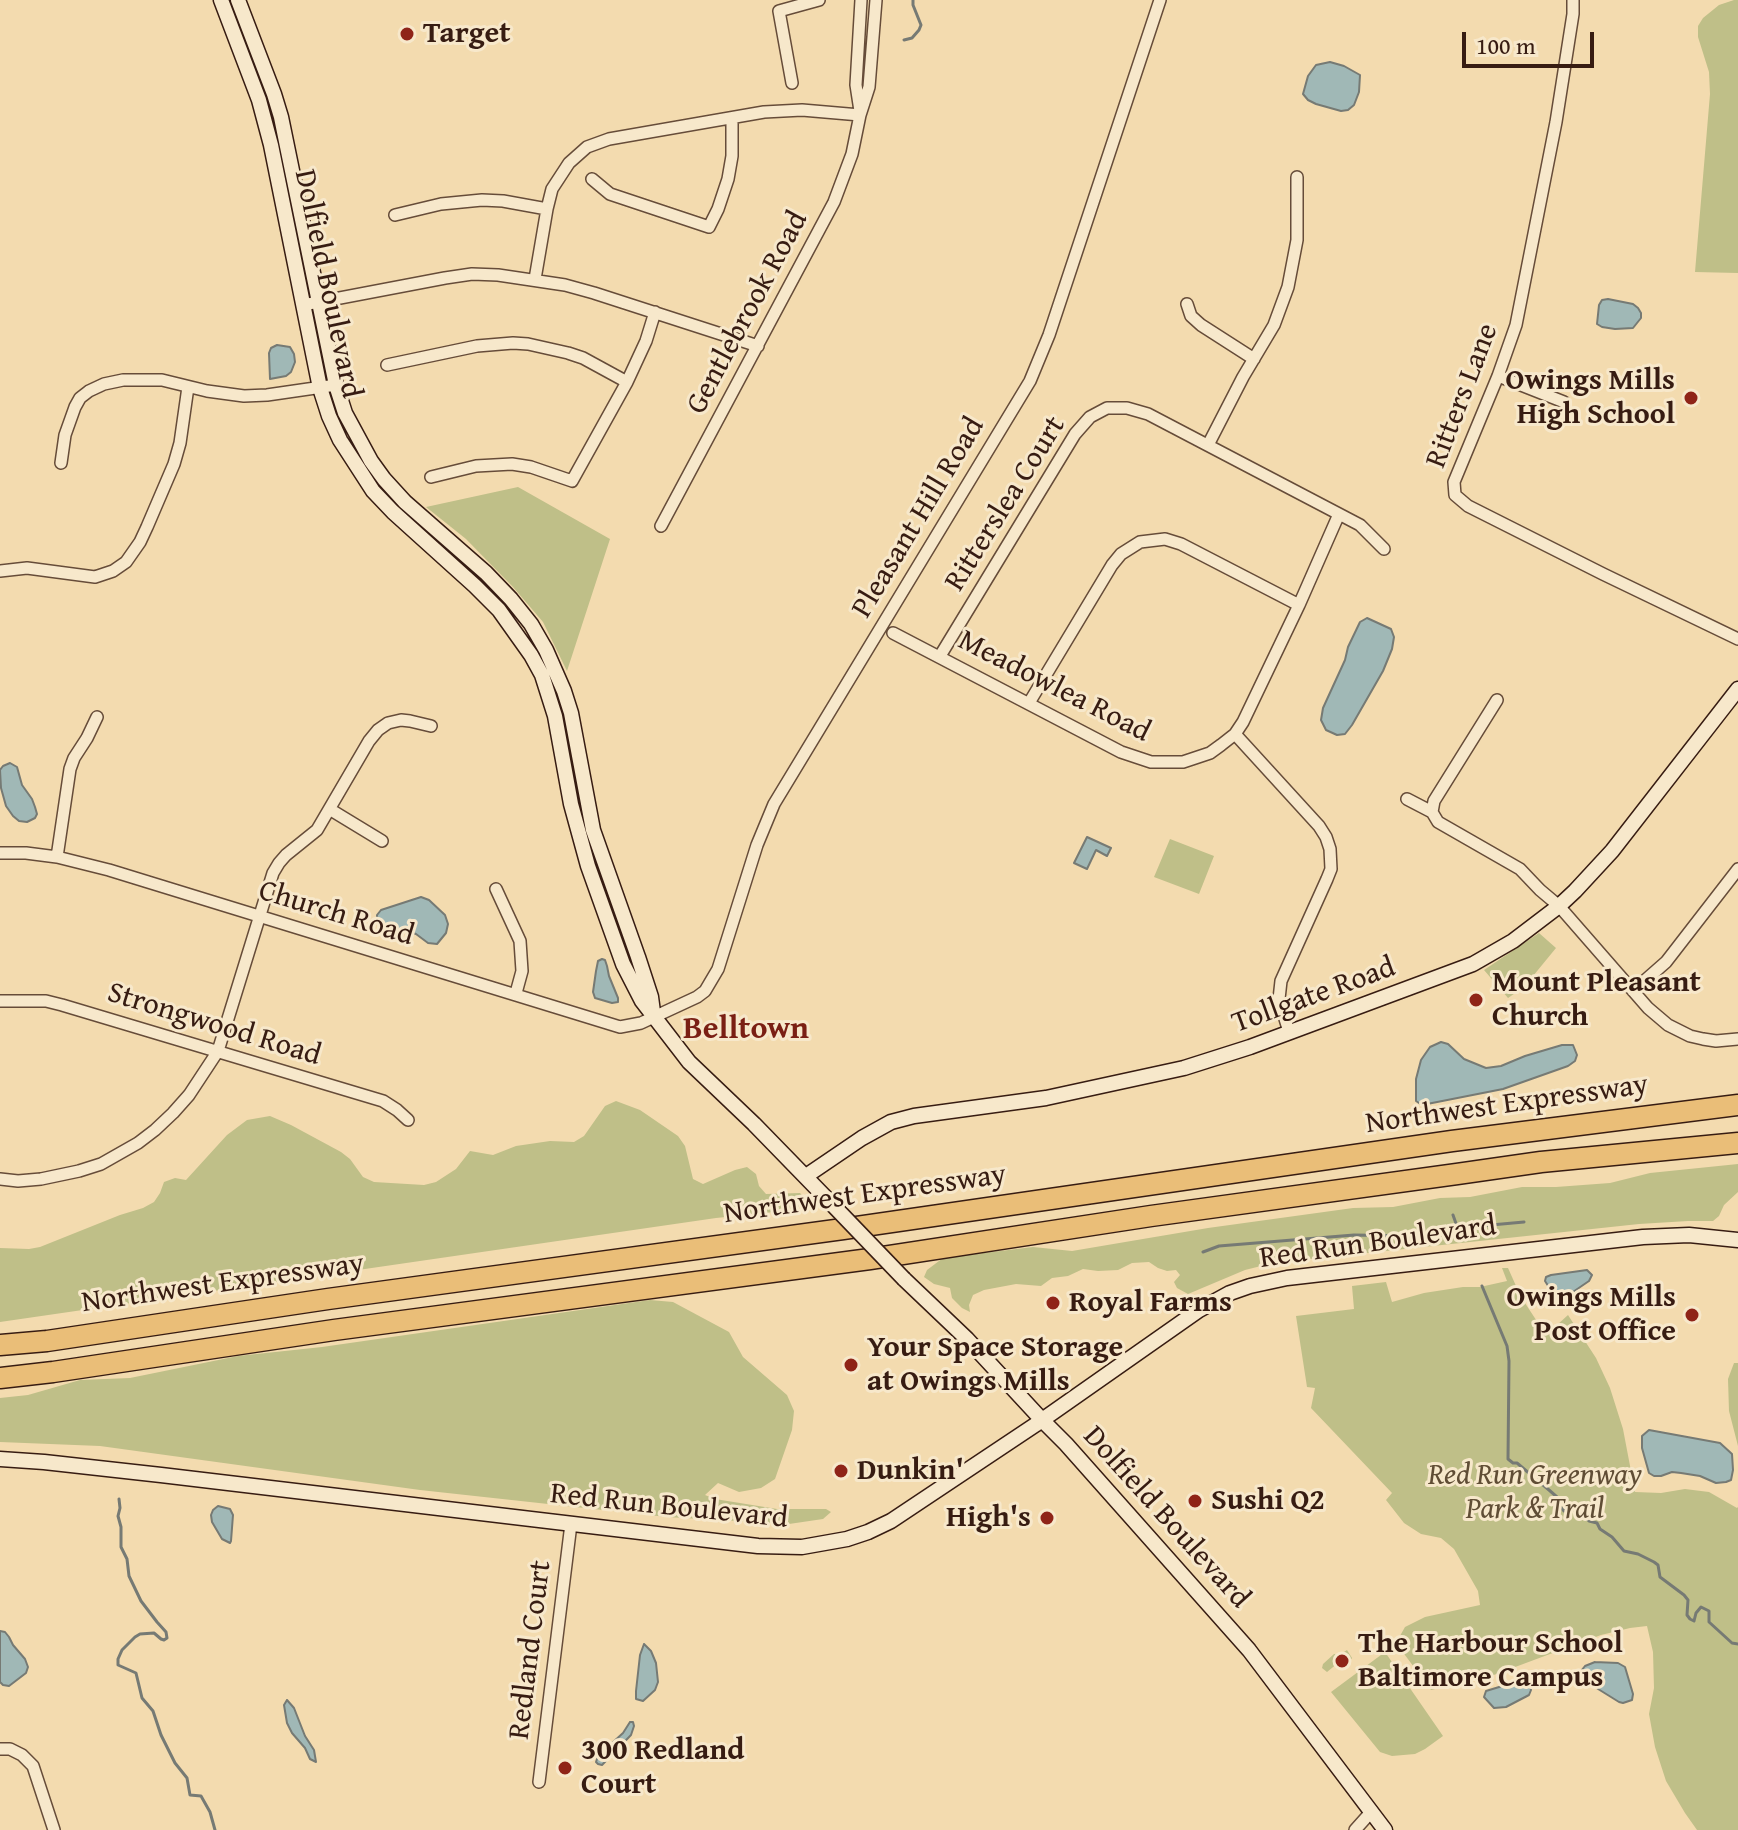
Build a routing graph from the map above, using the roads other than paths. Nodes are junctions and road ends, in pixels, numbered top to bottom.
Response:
1 (221, 0) edge
2 (238, 0) edge
3 (819, 0) edge
4 (861, 0) edge
5 (876, 0) edge
6 (1160, 0) edge
7 (1573, 0) edge
8 (792, 83) dead end
9 (860, 115) junction
10 (732, 118) junction
11 (1297, 177) dead end
12 (592, 179) dead end
13 (547, 209) junction
14 (395, 215) dead end
15 (535, 279) junction
16 (318, 302) junction
17 (1187, 304) dead end
18 (303, 305) junction
19 (655, 312) junction
20 (758, 346) junction
21 (1254, 359) junction
22 (387, 365) dead end
23 (1498, 376) junction
24 (627, 382) junction
25 (336, 385) junction
26 (188, 387) junction
27 (320, 388) junction
28 (1564, 402) dead end
29 (1208, 445) junction
30 (61, 463) dead end
31 (431, 477) dead end
32 (1339, 514) junction
33 (661, 526) dead end
34 (1384, 549) dead end
35 (0, 571) edge
36 (1299, 605) junction
37 (893, 633) dead end
38 (1738, 639) edge
39 (940, 656) junction
40 (1738, 689) edge
41 (1497, 700) dead end
42 (1029, 703) junction
43 (97, 717) dead end
44 (431, 726) dead end
45 (1235, 734) junction
46 (1407, 799) dead end
47 (331, 810) junction
48 (1432, 812) junction
49 (382, 841) dead end
50 (0, 853) edge
51 (57, 857) junction
52 (1738, 869) edge
53 (496, 889) dead end
54 (1559, 906) junction
55 (259, 917) junction
56 (1633, 991) junction
57 (516, 993) junction
58 (0, 1001) edge
59 (654, 1017) junction
60 (1289, 1032) junction
61 (1738, 1039) edge
62 (218, 1051) junction
63 (1738, 1105) edge
64 (408, 1120) dead end
65 (1738, 1143) edge
66 (806, 1176) junction
67 (0, 1179) edge
68 (1738, 1240) edge
69 (0, 1345) edge
70 (0, 1378) edge
71 (1042, 1420) junction
72 (0, 1459) edge
73 (571, 1524) junction
74 (0, 1749) edge
75 (539, 1782) dead end
76 (1372, 1811) junction
77 (54, 1830) edge
78 (1355, 1830) edge
79 (1385, 1830) edge

1 - 18 main road, Dolfield Boulevard
2 - 16 main road, Dolfield Boulevard
3 - 8 street
4 - 9 street, Gentlebrook Road
5 - 9 street, Gentlebrook Road
6 - 59 street, Pleasant Hill Road
7 - 23 street, Ritters Lane
9 - 10 street
9 - 20 street, Gentlebrook Road
10 - 12 street
10 - 13 street
11 - 21 street
13 - 14 street
13 - 15 street
15 - 16 street
15 - 19 street
16 - 18 street
16 - 25 main road, Dolfield Boulevard
17 - 21 street
18 - 27 main road, Dolfield Boulevard
19 - 20 street
19 - 24 street
20 - 33 street, Gentlebrook Road
21 - 29 street
22 - 24 street
23 - 28 street
23 - 38 street, Ritters Lane
24 - 31 street
25 - 27 street
25 - 59 main road, Dolfield Boulevard
26 - 27 street
26 - 30 street
26 - 35 street
27 - 59 main road, Dolfield Boulevard
29 - 32 street, Ritterslea Court
29 - 39 street, Ritterslea Court
32 - 34 street, Ritterslea Court
32 - 36 street, Meadowlea Road
36 - 42 street
36 - 45 street, Meadowlea Road
37 - 39 street, Meadowlea Road
39 - 42 street, Meadowlea Road
40 - 54 main road, Tollgate Road
41 - 48 street
42 - 45 street, Meadowlea Road
43 - 51 street
44 - 47 street
45 - 60 street
46 - 48 street
47 - 49 street
47 - 55 street
48 - 54 street
50 - 51 street, Church Road
51 - 55 street, Church Road
52 - 56 street
53 - 57 street
54 - 56 street
54 - 60 main road, Tollgate Road
55 - 57 street, Church Road
55 - 62 street
56 - 61 street
57 - 59 street, Church Road
58 - 62 street, Strongwood Road
59 - 66 main road, Dolfield Boulevard
60 - 66 main road, Tollgate Road
62 - 64 street, Strongwood Road
62 - 67 street
63 - 69 highway, Northwest Expressway
65 - 70 highway, Northwest Expressway
66 - 71 main road, Dolfield Boulevard, bridge
68 - 71 main road, Red Run Boulevard
71 - 73 main road, Red Run Boulevard
71 - 76 main road, Dolfield Boulevard
72 - 73 main road, Red Run Boulevard
73 - 75 street, Redland Court
74 - 77 street
76 - 78 street
76 - 79 main road, Dolfield Boulevard

